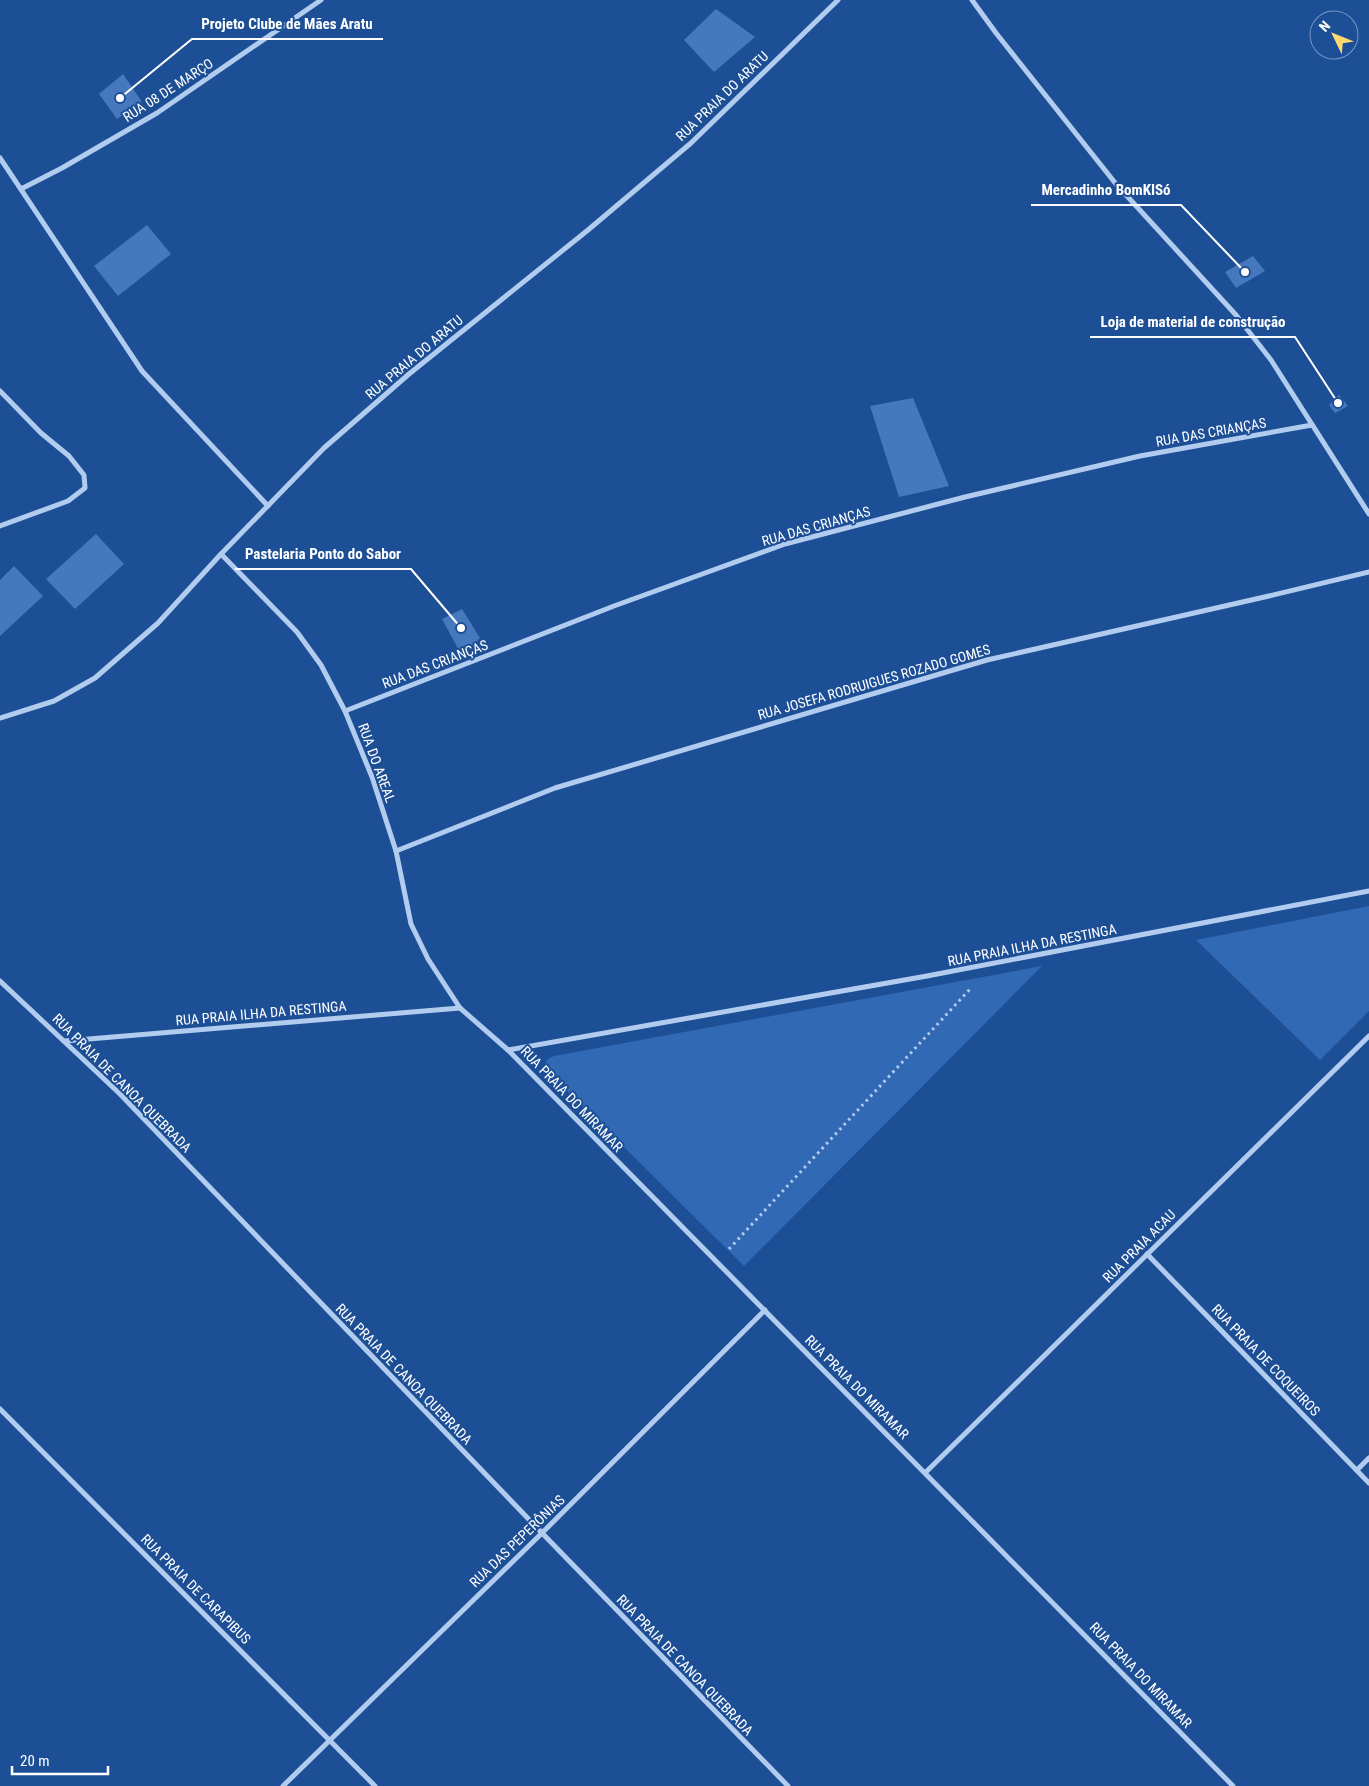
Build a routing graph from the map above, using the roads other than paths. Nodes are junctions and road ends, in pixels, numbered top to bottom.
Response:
1 (321, 0) edge
2 (838, 0) edge
3 (972, 0) edge
4 (0, 158) edge
5 (21, 189) junction
6 (0, 391) edge
7 (1312, 425) junction
8 (268, 506) junction
9 (1369, 514) edge
10 (0, 526) edge
11 (221, 554) junction
12 (1369, 572) edge
13 (345, 711) junction
14 (0, 718) edge
15 (396, 851) junction
16 (1369, 891) edge
17 (0, 981) edge
18 (460, 1008) junction
19 (1369, 1036) edge
20 (65, 1041) junction
21 (508, 1050) junction
22 (1146, 1254) junction
23 (765, 1310) junction
24 (0, 1409) edge
25 (1369, 1458) edge
26 (1357, 1470) junction
27 (926, 1472) junction
28 (1369, 1483) edge
29 (542, 1534) junction
30 (330, 1739) junction
31 (283, 1786) edge
32 (375, 1786) edge
33 (788, 1786) edge
34 (1233, 1786) edge

1 - 5 street, RUA 08 DE MARÇO
2 - 8 street, RUA PRAIA DO ARATU
3 - 7 street
4 - 5 street
5 - 8 street
6 - 10 street
7 - 9 street
7 - 13 street, RUA DAS CRIANÇAS
8 - 11 street, RUA PRAIA DO ARATU
11 - 13 street, RUA DO AREAL
11 - 14 street, RUA PRAIA DO ARATU
12 - 15 street, RUA JOSEFA RODRUIGUES ROZADO GOMES
13 - 15 street, RUA DO AREAL
15 - 18 street, RUA DO AREAL
16 - 21 street, RUA PRAIA ILHA DA RESTINGA
17 - 20 street, RUA PRAIA DE CANOA QUEBRADA
18 - 20 street, RUA PRAIA ILHA DA RESTINGA
18 - 21 street, RUA PRAIA DO MIRAMAR
19 - 22 street, RUA PRAIA ACAU
20 - 29 street, RUA PRAIA DE CANOA QUEBRADA
21 - 23 street, RUA PRAIA DO MIRAMAR
22 - 26 street, RUA PRAIA DE COQUEIROS
22 - 27 street, RUA PRAIA ACAU
23 - 27 street, RUA PRAIA DO MIRAMAR
23 - 29 street, RUA DAS PEPERÔNIAS
24 - 30 street, RUA PRAIA DE CARAPIBUS
25 - 26 street
26 - 28 street, RUA PRAIA DE COQUEIROS
27 - 34 street, RUA PRAIA DO MIRAMAR
29 - 30 street, RUA DAS PEPERÔNIAS
29 - 33 street, RUA PRAIA DE CANOA QUEBRADA
30 - 31 street, RUA DAS PEPERÔNIAS
30 - 32 street, RUA PRAIA DE CARAPIBUS

